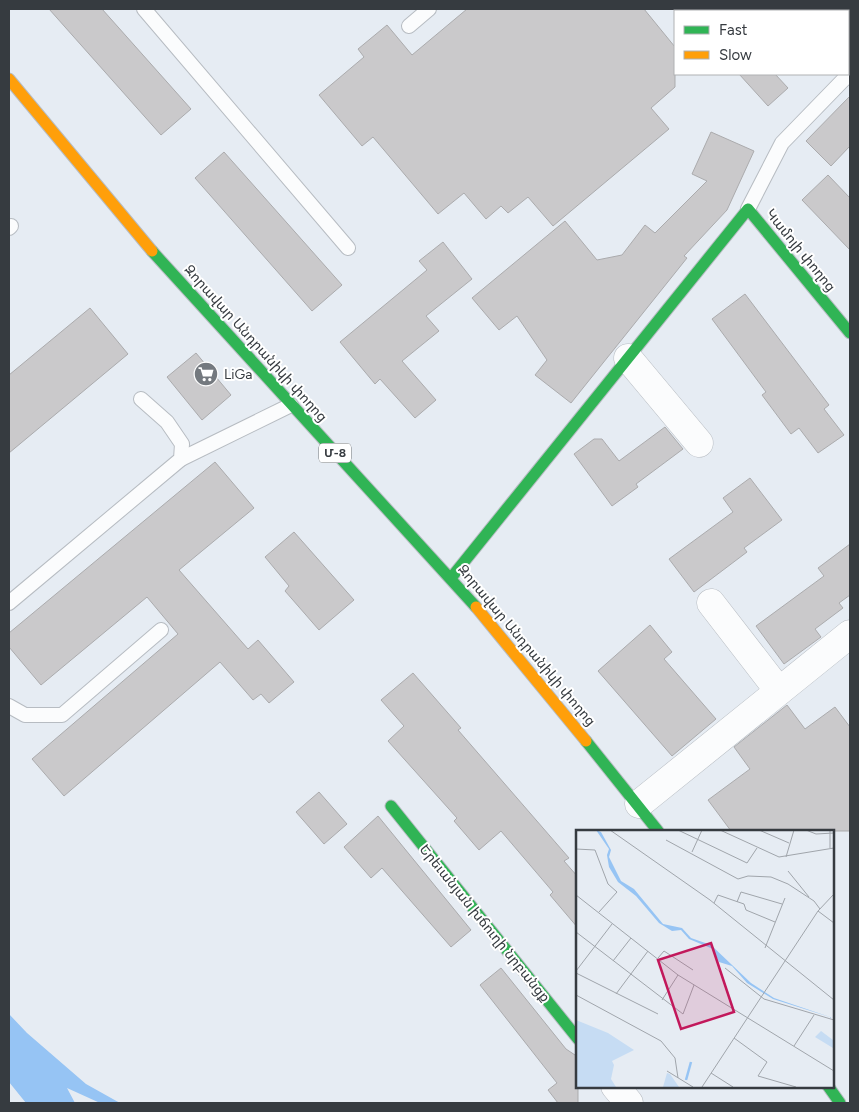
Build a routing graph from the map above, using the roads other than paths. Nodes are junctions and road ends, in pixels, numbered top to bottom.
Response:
1 (144, 9) edge
2 (429, 9) edge
3 (409, 26) dead end
4 (848, 75) edge
5 (9, 79) edge
6 (748, 209) junction
7 (348, 248) dead end
8 (850, 333) edge
9 (628, 358) junction
10 (140, 399) dead end
11 (291, 405) junction
12 (699, 443) dead end
13 (181, 459) junction
14 (451, 578) junction
15 (9, 603) edge
16 (711, 603) dead end
17 (161, 630) dead end
18 (850, 634) edge
19 (779, 691) junction
20 (9, 706) edge
21 (639, 804) junction
22 (391, 806) dead end
23 (657, 830) edge
24 (576, 1037) edge
25 (616, 1087) edge
26 (829, 1087) edge
27 (629, 1103) edge
28 (840, 1103) edge

1 - 7 lane
2 - 3 lane
4 - 6 lane
5 - 11 main road, Զորավար Անդրանիկի փողոց / Մ-8
6 - 8 main road, Կամոյի փողոց
6 - 9 main road
9 - 12 street
9 - 14 main road
10 - 13 lane
11 - 13 lane
11 - 14 main road, Զորավար Անդրանիկի փողոց / Մ-8
13 - 15 lane
14 - 21 main road, Զորավար Անդրանիկի փողոց / Մ-8
16 - 19 street
17 - 20 lane
18 - 19 street
19 - 21 street
21 - 23 main road, Զորավար Անդրանիկի փողոց / Մ-8
22 - 24 main road, Երեւանյան խճուղի նրբանցք
25 - 27 street
26 - 28 main road

